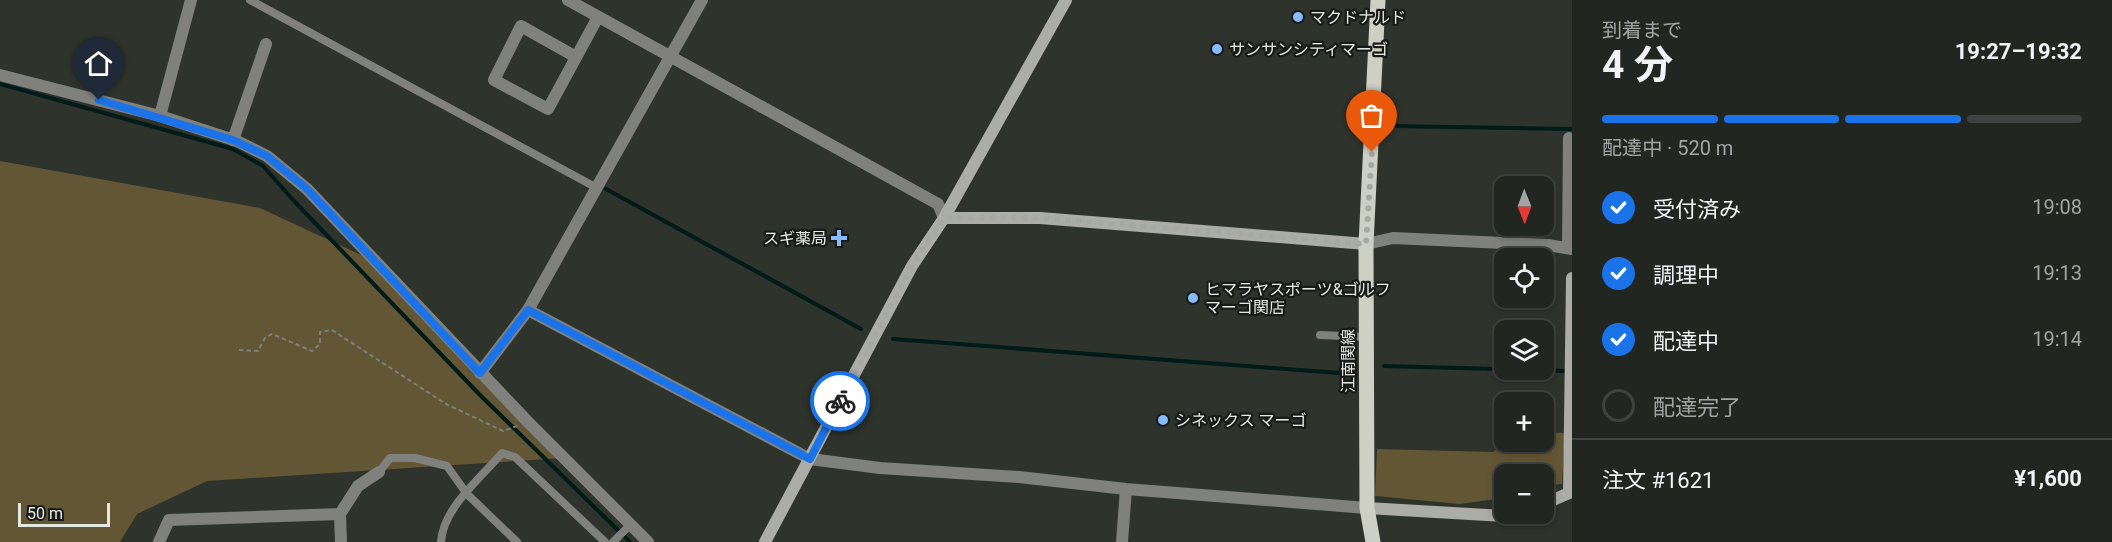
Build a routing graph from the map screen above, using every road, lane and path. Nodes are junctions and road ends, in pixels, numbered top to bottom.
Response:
1 (191, 0) edge
2 (250, 0) edge
3 (568, 0) edge
4 (702, 0) edge
5 (1066, 0) edge
6 (1378, 0) edge
7 (598, 17) junction
8 (266, 44) dead end
9 (576, 57) junction
10 (671, 57) junction
11 (0, 75) edge
12 (160, 116) junction
13 (1569, 138) dead end
14 (233, 140) junction
15 (597, 188) junction
16 (944, 218) junction
17 (1366, 244) junction
18 (1570, 248) edge
19 (1572, 278) edge
20 (528, 310) junction
21 (1320, 335) dead end
22 (1366, 337) junction
23 (238, 350) dead end
24 (1571, 369) edge
25 (480, 373) junction
26 (528, 422) junction
27 (810, 459) junction
28 (379, 472) joint
29 (1126, 489) junction
30 (1570, 493) edge
31 (467, 494) junction
32 (1554, 500) edge
33 (1367, 508) junction
34 (340, 514) junction
35 (1494, 515) edge
36 (630, 525) junction
37 (159, 542) edge
38 (341, 542) edge
39 (441, 542) edge
40 (517, 542) edge
41 (605, 542) edge
42 (613, 542) edge
43 (648, 542) edge
44 (765, 542) edge
45 (1122, 542) edge
46 (1372, 542) edge

1 - 12 street
2 - 15 lane
3 - 7 street
4 - 10 street
5 - 16 street
6 - 17 main road, 江南関線
7 - 9 street
7 - 10 street
8 - 14 street
9 - 9 street
10 - 15 street
10 - 16 street
11 - 12 street
12 - 14 street
13 - 18 street
14 - 25 street
15 - 20 street
16 - 17 street
16 - 27 street
17 - 18 street
17 - 22 main road, 江南関線
19 - 24 street
20 - 25 street
20 - 27 street
21 - 22 lane
22 - 33 main road, 江南関線
23 - 26 path
24 - 30 street
25 - 26 street
26 - 36 street
27 - 29 street
27 - 44 street
28 - 31 lane
28 - 34 street
29 - 33 street
29 - 45 street
30 - 32 street
31 - 39 lane
31 - 40 lane
31 - 41 lane
33 - 35 street
33 - 46 main road, 江南関線
34 - 37 street
34 - 38 street
36 - 42 lane
36 - 43 street

